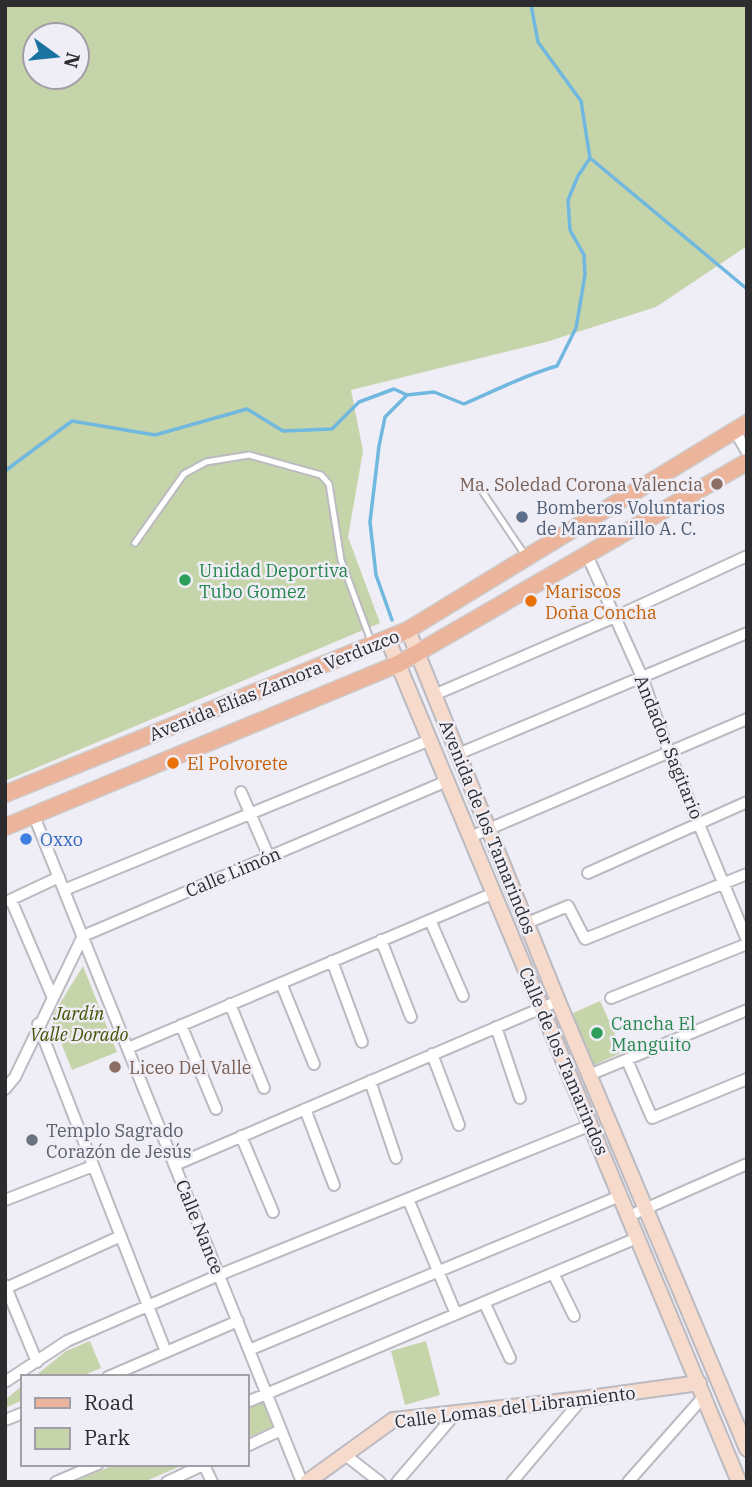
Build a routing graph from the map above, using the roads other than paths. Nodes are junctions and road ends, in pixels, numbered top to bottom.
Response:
1 (741, 427) edge
2 (747, 452) edge
3 (747, 462) edge
4 (482, 491) dead end
5 (135, 543) dead end
6 (587, 555) junction
7 (747, 556) edge
8 (527, 558) junction
9 (615, 617) junction
10 (408, 630) junction
11 (747, 633) edge
12 (381, 643) junction
13 (417, 653) junction
14 (398, 664) junction
15 (642, 677) junction
16 (434, 695) junction
17 (747, 719) edge
18 (430, 740) junction
19 (668, 750) junction
20 (458, 754) junction
21 (447, 781) junction
22 (241, 792) dead end
23 (5, 793) edge
24 (747, 802) edge
25 (250, 814) junction
26 (34, 816) junction
27 (699, 823) junction
28 (5, 827) edge
29 (489, 829) junction
30 (470, 837) junction
31 (269, 857) junction
32 (587, 873) dead end
33 (747, 874) edge
34 (59, 877) junction
35 (724, 884) junction
36 (64, 890) junction
37 (494, 893) junction
38 (8, 901) edge
39 (430, 920) junction
40 (527, 923) junction
41 (83, 936) junction
42 (381, 940) junction
43 (747, 942) edge
44 (332, 961) junction
45 (281, 983) junction
46 (463, 996) dead end
47 (53, 998) junction
48 (611, 998) dead end
49 (558, 1000) junction
50 (230, 1004) junction
51 (541, 1007) junction
52 (747, 1010) edge
53 (411, 1017) dead end
54 (38, 1024) junction
55 (181, 1025) junction
56 (496, 1027) junction
57 (362, 1042) dead end
58 (128, 1048) junction
59 (432, 1054) junction
60 (627, 1059) junction
61 (314, 1064) dead end
62 (589, 1075) junction
63 (747, 1079) edge
64 (370, 1081) junction
65 (264, 1088) dead end
66 (5, 1089) edge
67 (520, 1098) dead end
68 (216, 1109) dead end
69 (305, 1109) junction
70 (459, 1125) dead end
71 (591, 1125) junction
72 (241, 1136) junction
73 (396, 1158) dead end
74 (747, 1164) edge
75 (175, 1165) junction
76 (93, 1166) junction
77 (334, 1185) dead end
78 (620, 1196) junction
79 (408, 1199) junction
80 (5, 1200) edge
81 (645, 1209) junction
82 (273, 1212) dead end
83 (629, 1216) junction
84 (121, 1236) junction
85 (637, 1238) junction
86 (438, 1272) junction
87 (553, 1273) junction
88 (219, 1275) junction
89 (6, 1287) edge
90 (484, 1302) junction
91 (149, 1307) junction
92 (456, 1314) junction
93 (574, 1316) dead end
94 (238, 1321) junction
95 (249, 1350) junction
96 (166, 1352) junction
97 (510, 1358) dead end
98 (37, 1362) junction
99 (113, 1375) edge
100 (5, 1382) edge
101 (702, 1389) junction
102 (267, 1394) junction
103 (582, 1399) junction
104 (248, 1402) edge
105 (457, 1412) junction
106 (281, 1430) junction
107 (248, 1446) edge
108 (747, 1449) edge
109 (344, 1454) junction
110 (93, 1466) edge
111 (203, 1466) edge
112 (56, 1482) edge
113 (167, 1482) edge
114 (304, 1482) edge
115 (380, 1482) edge
116 (397, 1482) edge
117 (512, 1482) edge
118 (628, 1482) edge
119 (739, 1482) edge

1 - 2 street
1 - 8 main road, Avenida Elías Zamora Verduzco
3 - 6 main road, Avenida Elías Zamora Verduzco
4 - 8 lane
5 - 12 lane
6 - 9 street, Andador Sagitario
6 - 13 main road, Avenida Elías Zamora Verduzco
7 - 9 street
8 - 10 main road, Avenida Elías Zamora Verduzco
9 - 15 street, Andador Sagitario
9 - 16 street
10 - 12 main road, Avenida Elías Zamora Verduzco
10 - 13 street, Avenida de los Tamarindos
11 - 15 street
12 - 14 street, Calle de los Tamarindos
12 - 23 main road, Avenida Elías Zamora Verduzco
13 - 14 main road, Avenida Elías Zamora Verduzco
13 - 16 street, Avenida de los Tamarindos
14 - 18 street, Calle de los Tamarindos
14 - 26 main road, Avenida Elías Zamora Verduzco
15 - 19 street, Andador Sagitario
15 - 20 street
16 - 20 street, Avenida de los Tamarindos
17 - 19 street
18 - 21 street, Calle de los Tamarindos
18 - 25 street
19 - 27 street, Andador Sagitario
19 - 29 street
20 - 29 street, Avenida de los Tamarindos
21 - 30 street, Calle de los Tamarindos
21 - 31 street, Calle Limón
22 - 25 street
24 - 27 street
25 - 31 street
25 - 36 street
26 - 28 main road, Avenida Elías Zamora Verduzco
26 - 34 street, Calle Nance
27 - 32 street
27 - 35 street, Andador Sagitario
29 - 30 street
29 - 40 street, Avenida de los Tamarindos
30 - 37 street, Calle de los Tamarindos
31 - 41 street, Calle Limón
33 - 35 street
34 - 36 street, Calle Nance
34 - 38 street
35 - 40 street
35 - 43 street, Andador Sagitario
36 - 41 street, Calle Nance
37 - 39 street
37 - 51 street, Calle de los Tamarindos
38 - 47 street
39 - 42 street
39 - 46 street
40 - 49 street, Avenida de los Tamarindos
41 - 47 street
41 - 58 street, Calle Nance
42 - 44 street
42 - 53 street
43 - 48 street
44 - 45 street
44 - 57 street
45 - 50 street
45 - 61 street
47 - 54 street
49 - 51 street
49 - 62 street, Avenida de los Tamarindos
50 - 55 street
50 - 65 street
51 - 56 street
51 - 71 street, Calle de los Tamarindos
52 - 60 street
54 - 66 street
54 - 76 street
55 - 58 street
55 - 68 street
56 - 59 street
56 - 67 street
58 - 75 street, Calle Nance
59 - 64 street
59 - 70 street
60 - 62 street
60 - 63 street
62 - 81 street, Avenida de los Tamarindos
64 - 69 street
64 - 73 street
69 - 72 street
69 - 77 street
71 - 78 street, Calle de los Tamarindos
71 - 79 street
72 - 75 street
72 - 82 street
74 - 81 street
75 - 88 street, Calle Nance
76 - 80 street
76 - 84 street
78 - 83 street, Calle de los Tamarindos
78 - 86 street
79 - 86 street
79 - 88 street
81 - 83 street
81 - 108 street, Avenida de los Tamarindos
83 - 85 street, Calle de los Tamarindos
84 - 89 street
84 - 91 street
85 - 87 street
85 - 101 street, Calle de los Tamarindos
86 - 92 street
86 - 95 street
87 - 90 street
87 - 93 street
88 - 91 street
88 - 94 street, Calle Nance
89 - 98 street
90 - 92 street
90 - 97 street
91 - 96 street
91 - 98 street
92 - 102 street
94 - 95 street, Calle Nance
94 - 96 street
95 - 102 street, Calle Nance
96 - 99 street
98 - 100 street
101 - 103 street, Calle Lomas del Libramiento
101 - 118 street
101 - 119 street, Calle de los Tamarindos
102 - 104 street
102 - 106 street, Calle Nance
103 - 105 street, Calle Lomas del Libramiento
103 - 117 street
105 - 109 street, Calle Lomas del Libramiento
105 - 116 street
106 - 107 street
106 - 114 street, Calle Nance
109 - 114 street, Calle Lomas del Libramiento
109 - 115 street
110 - 112 street
111 - 113 street

